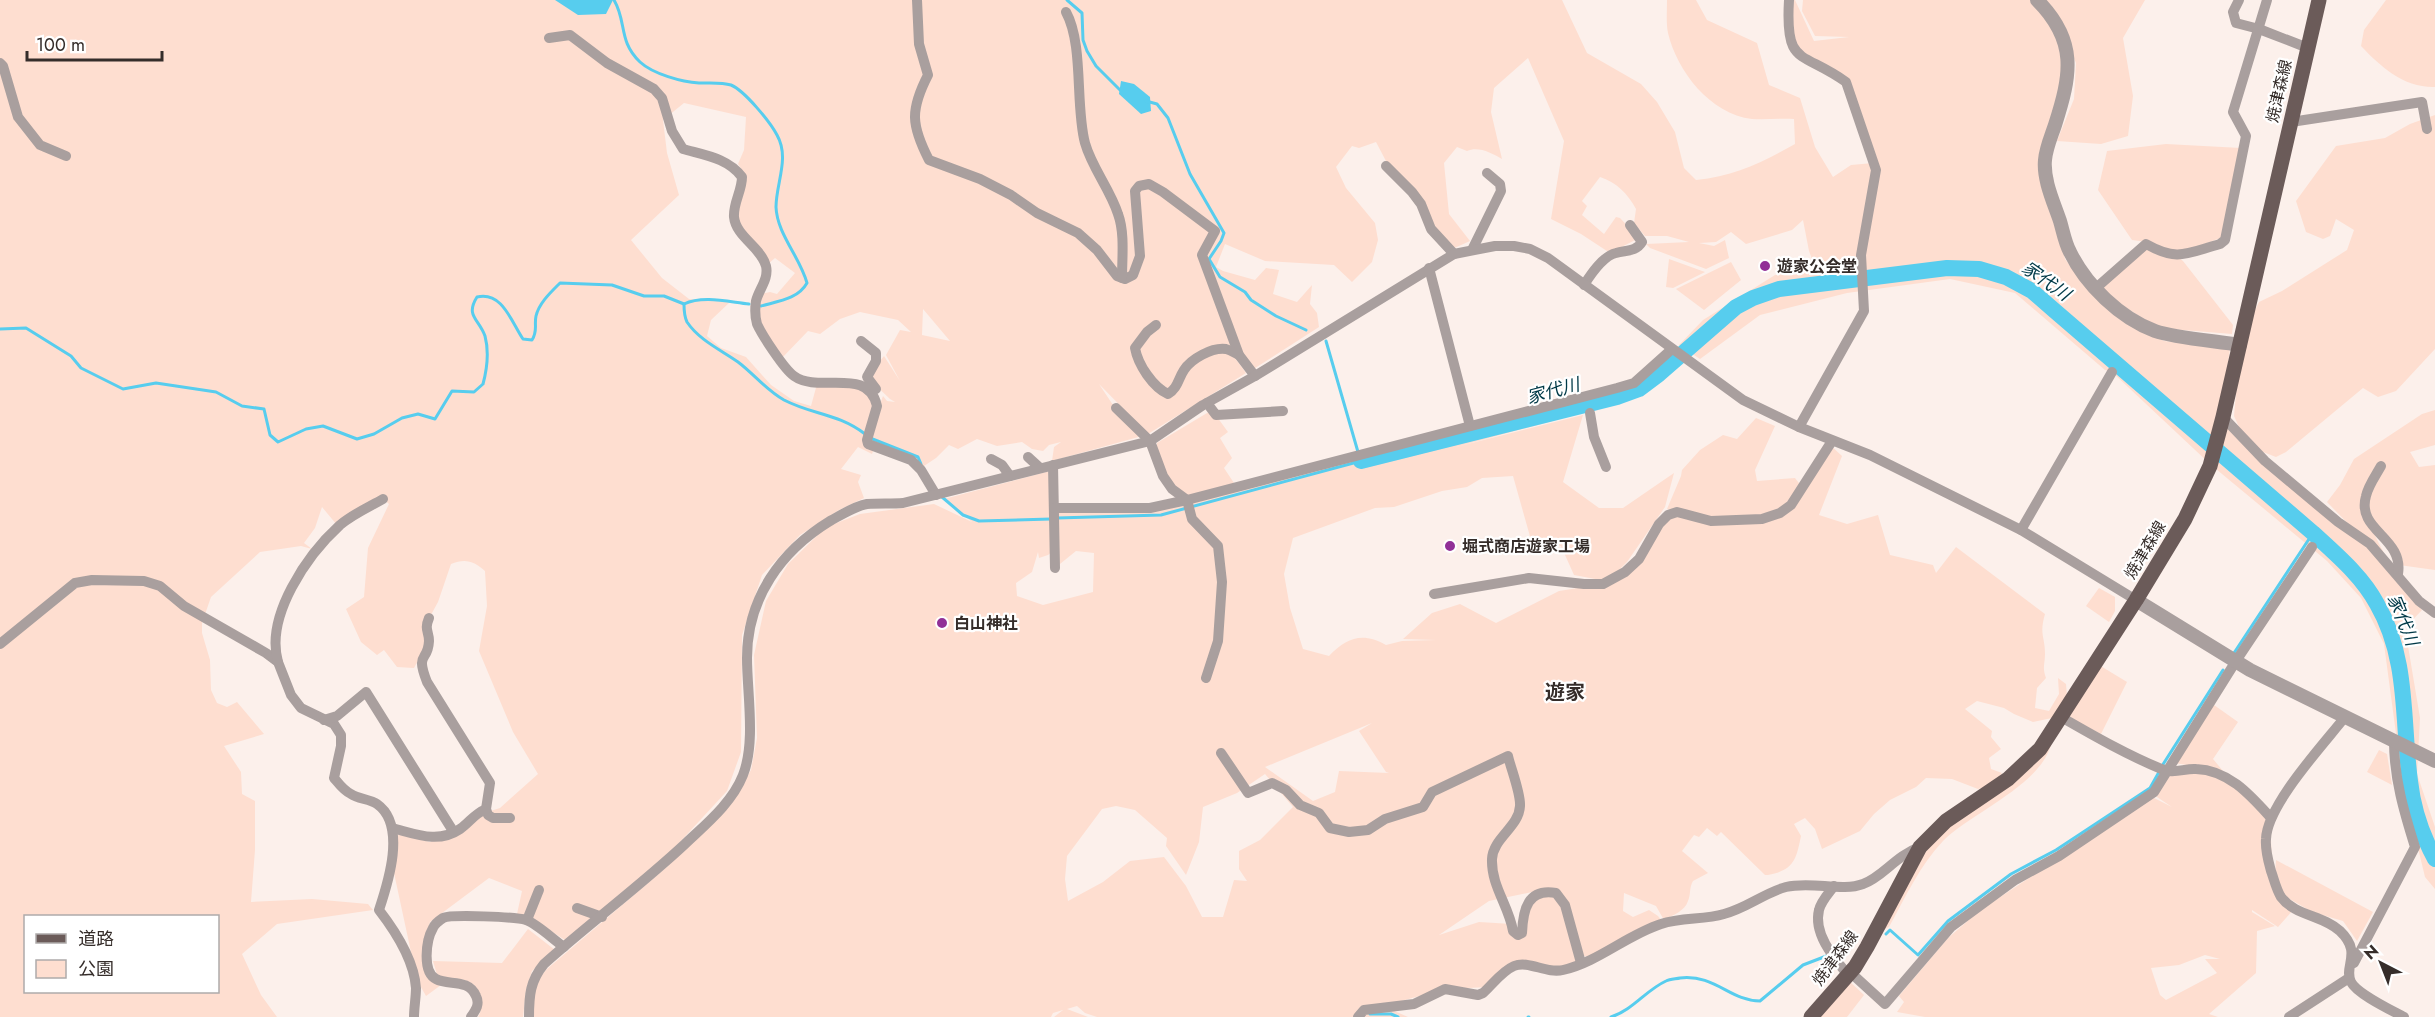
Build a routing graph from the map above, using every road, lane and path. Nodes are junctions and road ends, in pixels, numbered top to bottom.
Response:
1 (917, 0) edge
2 (1789, 0) edge
3 (2037, 0) edge
4 (2239, 0) edge
5 (2267, 0) edge
6 (2319, 0) edge
7 (1066, 12) dead end
8 (2259, 29) junction
9 (549, 38) dead end
10 (2308, 48) junction
11 (0, 63) edge
12 (2291, 122) junction
13 (2427, 129) dead end
14 (66, 156) dead end
15 (1386, 166) dead end
16 (1487, 174) dead end
17 (1630, 225) dead end
18 (1472, 250) junction
19 (1454, 254) junction
20 (1429, 268) junction
21 (1122, 278) junction
22 (1584, 285) junction
23 (2096, 288) junction
24 (1156, 326) dead end
25 (861, 341) dead end
26 (2240, 345) junction
27 (1672, 350) junction
28 (1239, 355) junction
29 (2112, 372) dead end
30 (1255, 376) junction
31 (1207, 403) junction
32 (878, 406) junction
33 (1116, 408) dead end
34 (1283, 411) dead end
35 (1590, 413) dead end
36 (2223, 417) junction
37 (1470, 426) junction
38 (1799, 427) junction
39 (1150, 441) junction
40 (1832, 441) junction
41 (1028, 457) dead end
42 (991, 459) dead end
43 (1053, 465) junction
44 (2381, 466) dead end
45 (1606, 467) dead end
46 (1040, 468) junction
47 (1010, 476) junction
48 (940, 494) junction
49 (383, 499) dead end
50 (1189, 506) junction
51 (1054, 514) junction
52 (2021, 530) junction
53 (2312, 547) dead end
54 (1055, 568) dead end
55 (2398, 574) junction
56 (1434, 594) dead end
57 (2136, 600) junction
58 (2435, 614) edge
59 (429, 618) dead end
60 (0, 644) edge
61 (2236, 661) junction
62 (278, 662) junction
63 (1206, 678) dead end
64 (2061, 717) junction
65 (2345, 717) junction
66 (324, 720) junction
67 (2398, 743) junction
68 (1221, 753) dead end
69 (2435, 760) edge
70 (2162, 769) junction
71 (486, 809) junction
72 (510, 818) dead end
73 (2271, 818) junction
74 (392, 828) junction
75 (453, 831) junction
76 (1920, 847) junction
77 (1834, 886) junction
78 (539, 890) dead end
79 (577, 908) dead end
80 (602, 917) junction
81 (527, 920) junction
82 (564, 947) junction
83 (1581, 963) junction
84 (2350, 973) junction
85 (1849, 974) junction
86 (414, 1017) edge
87 (471, 1017) edge
88 (529, 1017) edge
89 (1358, 1017) edge
90 (1811, 1017) edge
91 (2289, 1017) edge
92 (2404, 1017) edge

1 - 21 street
2 - 38 street
3 - 23 street
4 - 8 street
5 - 8 street
6 - 10 main road, 焼津森線
7 - 21 street
8 - 10 street
8 - 23 street
9 - 32 street
10 - 12 main road, 焼津森線
11 - 14 street
12 - 13 street
12 - 26 main road, 焼津森線
15 - 19 street
16 - 18 street
17 - 22 street
18 - 19 street
18 - 22 street
19 - 20 street
20 - 30 street
20 - 37 street
21 - 28 street
22 - 27 street
23 - 26 street
24 - 28 street
25 - 32 street
26 - 36 main road, 焼津森線
27 - 37 street
27 - 38 street
28 - 30 street
29 - 52 street
30 - 31 street
31 - 34 street
31 - 39 street
32 - 48 street
33 - 39 street
35 - 45 street
36 - 55 street
36 - 57 main road, 焼津森線
37 - 50 street
38 - 40 street
39 - 43 street
39 - 50 street
40 - 52 street
40 - 56 street
41 - 46 street
42 - 47 street
43 - 46 street
43 - 51 street
44 - 55 street
46 - 47 street
47 - 48 street
48 - 80 street
49 - 62 street
50 - 51 street
50 - 63 street
51 - 54 street
52 - 57 street
53 - 61 street
55 - 58 street
57 - 61 street
57 - 64 main road, 焼津森線
59 - 71 street
60 - 62 street
61 - 65 street
61 - 70 street
62 - 66 street
64 - 70 street
64 - 76 main road, 焼津森線
65 - 67 street
65 - 73 street
66 - 74 street
66 - 75 street
67 - 69 street
67 - 84 street
68 - 83 street
70 - 73 street
70 - 85 street
71 - 72 street
71 - 75 street
73 - 84 street
74 - 75 street
74 - 86 street
76 - 77 street
76 - 85 main road, 焼津森線
77 - 83 street
77 - 85 street
78 - 81 street
79 - 80 street
80 - 82 street
81 - 82 street
81 - 87 street
82 - 88 street
83 - 89 street
84 - 91 street
84 - 92 street
85 - 90 main road, 焼津森線

